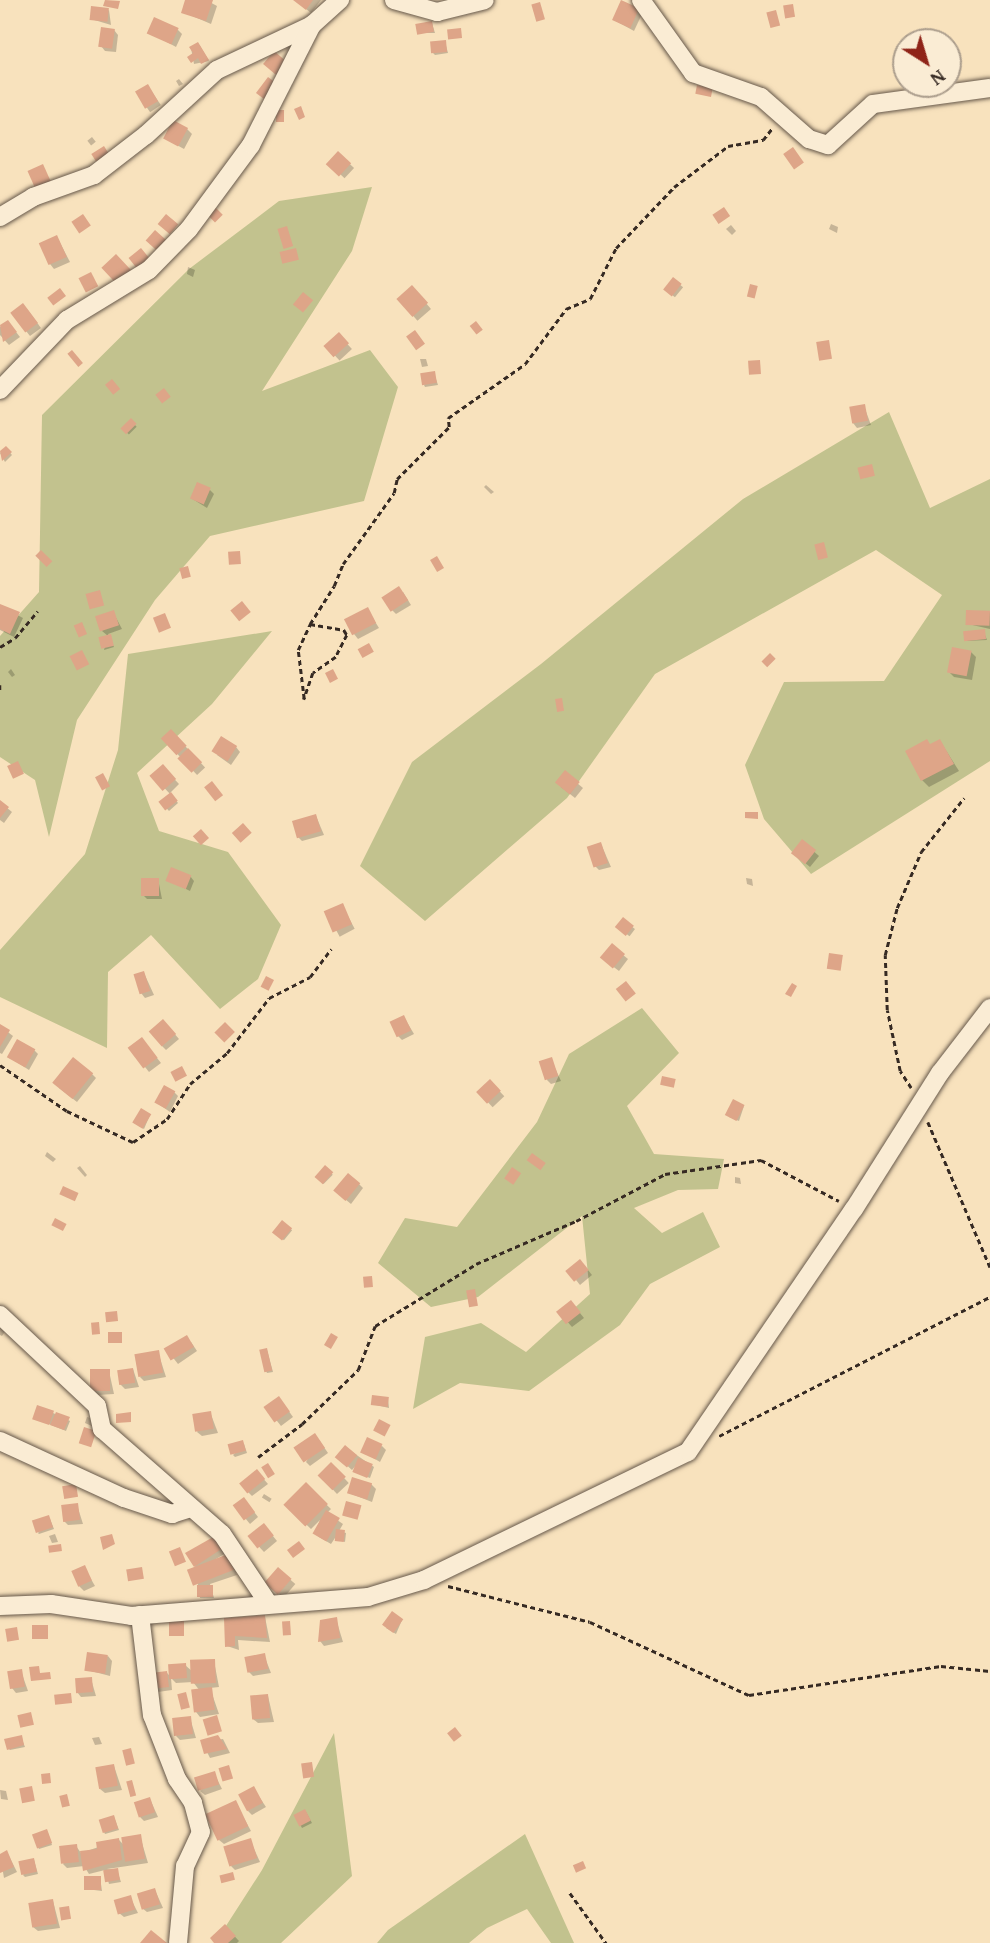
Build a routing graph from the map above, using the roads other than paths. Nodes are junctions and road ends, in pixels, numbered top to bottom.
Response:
1 (340, 0) edge
2 (394, 0) edge
3 (485, 0) edge
4 (641, 0) edge
5 (312, 25) junction
6 (990, 88) edge
7 (0, 217) edge
8 (0, 390) edge
9 (990, 1008) edge
10 (0, 1315) edge
11 (0, 1441) edge
12 (190, 1508) junction
13 (268, 1603) junction
14 (0, 1606) edge
15 (140, 1615) junction
16 (178, 1943) edge

1 - 5 street
2 - 3 street
4 - 6 street
5 - 7 street
5 - 8 street
9 - 13 street
10 - 12 street
11 - 12 street
12 - 13 street
13 - 15 street
14 - 15 street
15 - 16 street

